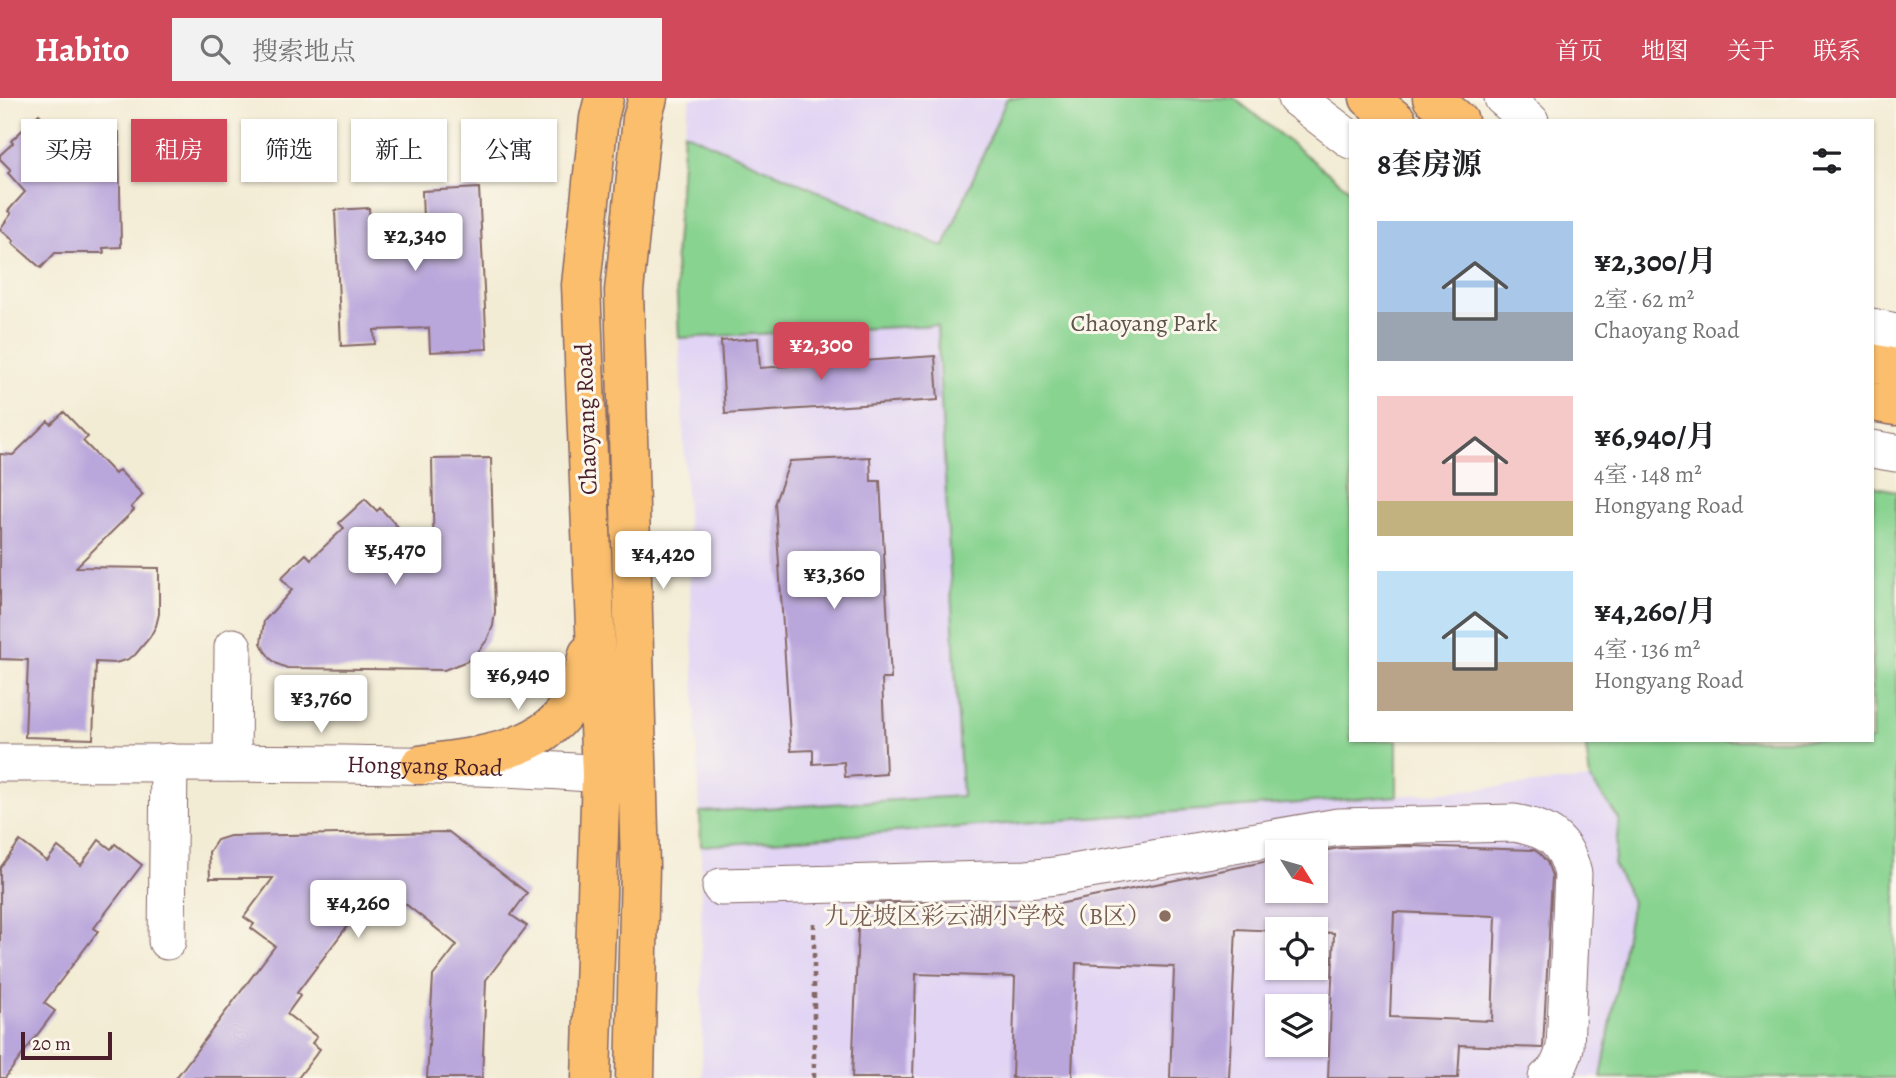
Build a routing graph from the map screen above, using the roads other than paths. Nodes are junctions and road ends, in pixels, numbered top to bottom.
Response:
1 (604, 98) edge
2 (648, 98) edge
3 (1296, 98) edge
4 (1369, 98) edge
5 (1432, 98) edge
6 (1503, 98) edge
7 (1395, 119) edge
8 (1457, 119) edge
9 (1528, 119) edge
10 (1349, 138) edge
11 (1874, 327) edge
12 (1896, 332) edge
13 (1874, 363) edge
14 (1896, 368) edge
15 (1874, 402) edge
16 (1896, 406) edge
17 (1874, 449) edge
18 (1896, 453) edge
19 (595, 629) junction
20 (233, 648) dead end
21 (169, 762) junction
22 (0, 763) edge
23 (232, 763) junction
24 (419, 765) junction
25 (601, 774) junction
26 (639, 778) junction
27 (722, 887) dead end
28 (167, 941) dead end
29 (591, 1078) edge
30 (635, 1078) edge
31 (1548, 1078) edge

1 - 19 main road, Chaoyang Road
2 - 26 main road, Chaoyang Road
3 - 10 street
4 - 7 main road
5 - 8 main road
6 - 9 street
11 - 12 street
13 - 14 main road
15 - 16 main road
17 - 18 street
19 - 24 main road
19 - 25 main road, Chaoyang Road
20 - 23 street
21 - 22 street, Hongyang Road
21 - 23 street, Hongyang Road
21 - 28 street
23 - 24 street, Hongyang Road
24 - 25 street, Hongyang Road
25 - 26 street, Hongyang Road
25 - 29 main road, Chaoyang Road
26 - 30 main road, Chaoyang Road
27 - 31 street

